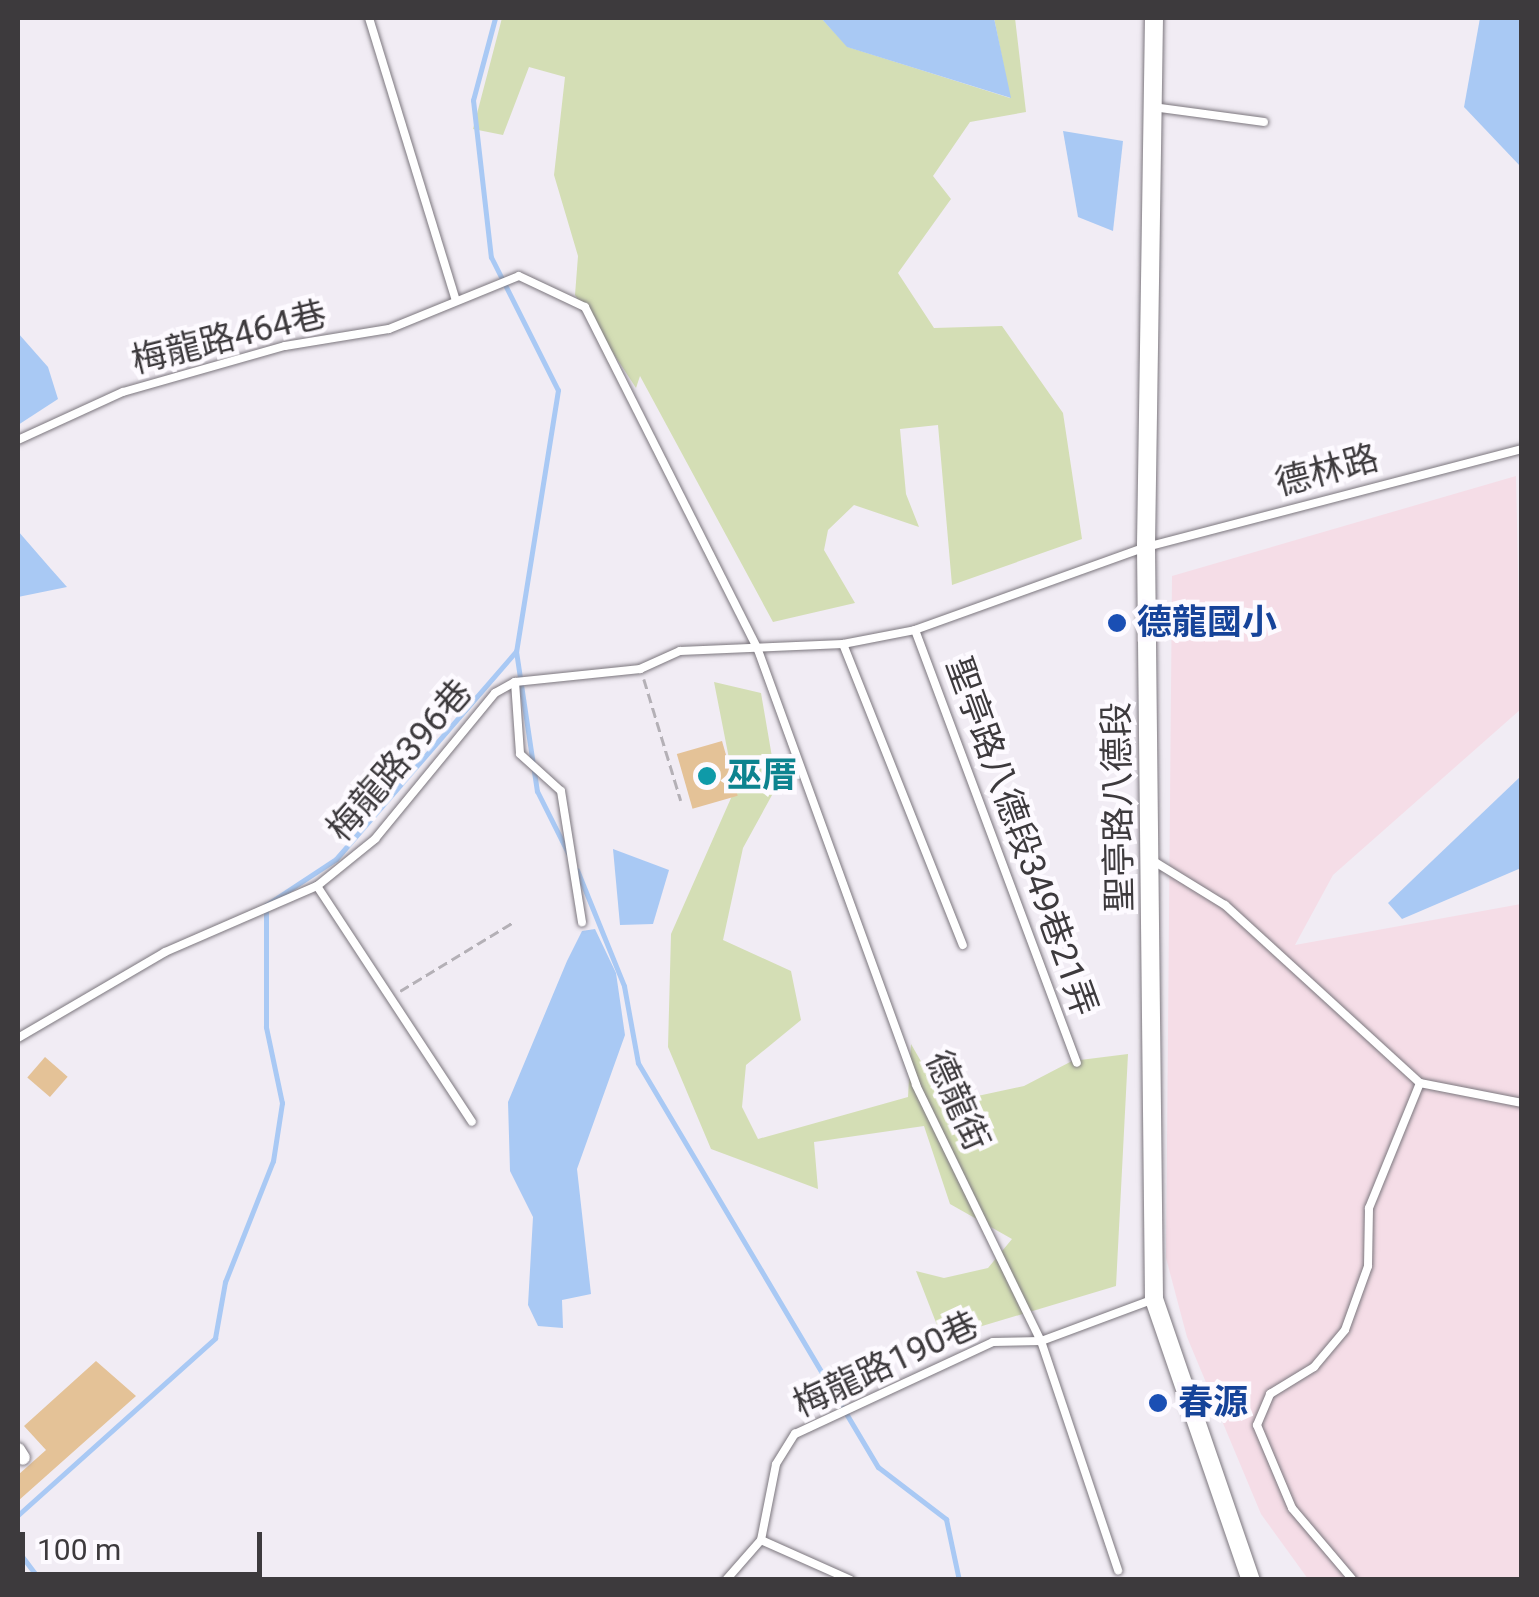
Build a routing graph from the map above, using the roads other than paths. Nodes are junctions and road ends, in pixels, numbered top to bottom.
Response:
1 (369, 18) edge
2 (1154, 18) edge
3 (1153, 106) junction
4 (1264, 122) dead end
5 (456, 298) junction
6 (18, 440) edge
7 (1522, 449) edge
8 (1146, 547) junction
9 (915, 630) junction
10 (843, 644) junction
11 (758, 650) junction
12 (515, 682) junction
13 (1155, 862) junction
14 (317, 886) junction
15 (582, 922) dead end
16 (963, 945) dead end
17 (18, 1038) edge
18 (1077, 1063) dead end
19 (1420, 1083) junction
20 (1522, 1104) edge
21 (472, 1122) dead end
22 (1154, 1298) junction
23 (1041, 1341) junction
24 (760, 1540) junction
25 (1118, 1570) dead end
26 (726, 1580) edge
27 (851, 1580) edge
28 (1250, 1580) edge
29 (1353, 1580) edge

1 - 5 lane
2 - 3 street, 聖亭路八德段
3 - 4 lane
3 - 8 street, 聖亭路八德段
5 - 6 lane, 梅龍路464巷
5 - 11 lane, 梅龍路464巷
7 - 8 lane, 德林路
8 - 9 lane, 德林路
8 - 13 street, 聖亭路八德段
9 - 10 lane, 梅龍路396巷
9 - 18 lane, 聖亭路八德段349巷21弄
10 - 11 lane, 梅龍路396巷
10 - 16 lane
11 - 12 lane, 梅龍路396巷
11 - 23 lane, 德龍街
12 - 14 lane, 梅龍路396巷
12 - 15 lane, 梅龍路396巷
13 - 19 lane
13 - 22 street, 聖亭路八德段
14 - 17 lane, 梅龍路396巷
14 - 21 lane
19 - 20 lane
19 - 29 lane
22 - 23 lane, 梅龍路190巷
22 - 28 street, 聖亭路八德段
23 - 24 lane, 梅龍路190巷
23 - 25 lane, 德龍街
24 - 26 lane, 梅龍路190巷
24 - 27 lane

